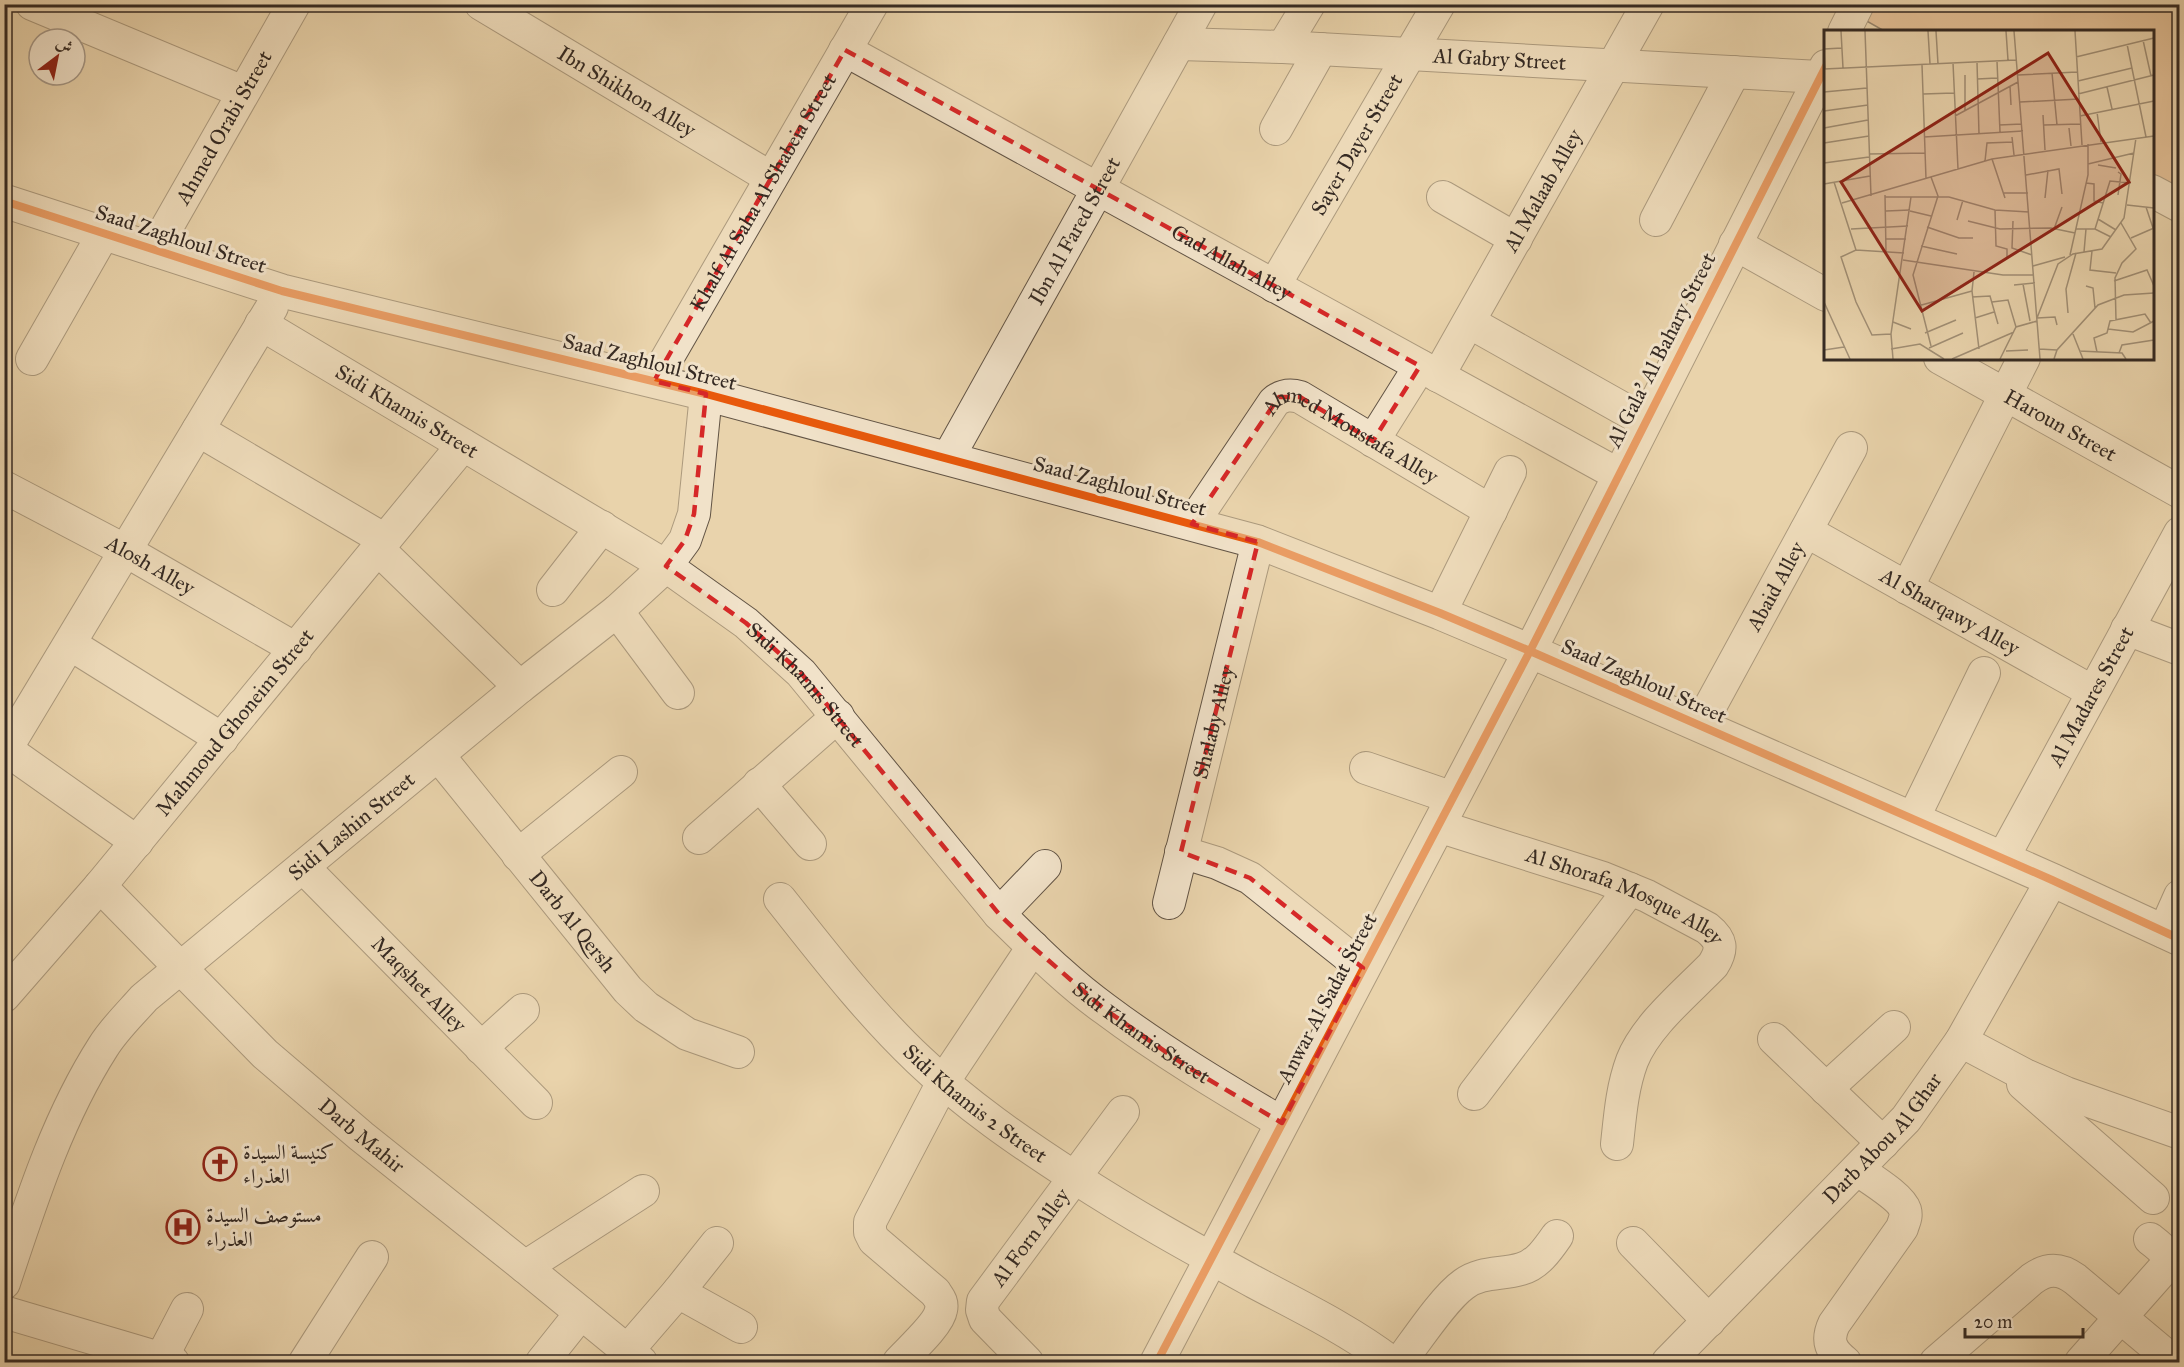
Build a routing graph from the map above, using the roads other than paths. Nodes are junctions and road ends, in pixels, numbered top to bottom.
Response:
1 (32, 4) edge
2 (294, 4) edge
3 (481, 4) edge
4 (872, 4) edge
5 (1201, 4) edge
6 (1309, 4) edge
7 (1439, 4) edge
8 (1648, 4) edge
9 (1179, 45) junction
10 (1283, 47) junction
11 (1321, 49) junction
12 (845, 50) junction
13 (1410, 54) junction
14 (1614, 66) junction
15 (1823, 71) edge
16 (1734, 72) junction
17 (243, 92) junction
18 (1276, 129) dead end
19 (771, 178) junction
20 (1098, 188) junction
21 (2154, 192) edge
22 (1443, 197) dead end
23 (4, 201) edge
24 (2180, 206) edge
25 (1656, 220) dead end
26 (104, 233) junction
27 (1516, 239) junction
28 (1734, 244) junction
29 (154, 250) junction
30 (1274, 286) junction
31 (282, 291) junction
32 (1824, 294) edge
33 (1469, 322) junction
34 (261, 324) junction
35 (32, 358) dead end
36 (1944, 360) edge
37 (2023, 360) edge
38 (1429, 371) junction
39 (654, 381) junction
40 (706, 394) junction
41 (2005, 395) junction
42 (1645, 421) junction
43 (198, 430) junction
44 (1373, 441) junction
45 (463, 445) junction
46 (1851, 448) dead end
47 (948, 458) junction
48 (1510, 472) dead end
49 (1619, 475) junction
50 (4, 487) edge
51 (2180, 492) edge
52 (1491, 511) junction
53 (1192, 524) junction
54 (602, 527) junction
55 (1806, 531) junction
56 (2180, 533) edge
57 (1258, 542) junction
58 (382, 545) junction
59 (126, 551) junction
60 (666, 566) junction
61 (1907, 588) junction
62 (553, 590) dead end
63 (617, 611) junction
64 (1440, 613) junction
65 (2127, 629) junction
66 (70, 644) junction
67 (296, 649) junction
68 (2180, 649) edge
69 (1530, 651) junction
70 (1984, 673) dead end
71 (520, 687) junction
72 (2093, 692) junction
73 (678, 693) dead end
74 (838, 716) junction
75 (1700, 726) junction
76 (222, 739) junction
77 (5, 748) edge
78 (438, 755) junction
79 (1366, 768) dead end
80 (621, 772) dead end
81 (759, 784) junction
82 (1445, 812) junction
83 (1913, 819) junction
84 (699, 838) dead end
85 (136, 842) junction
86 (810, 844) dead end
87 (1181, 852) junction
88 (518, 855) junction
89 (2003, 858) junction
90 (1045, 866) dead end
91 (303, 867) junction
92 (2052, 880) junction
93 (100, 886) junction
94 (1630, 889) junction
95 (2180, 896) edge
96 (780, 899) dead end
97 (1169, 903) dead end
98 (999, 914) junction
99 (2172, 935) edge
100 (1033, 947) junction
101 (180, 968) junction
102 (1363, 968) junction
103 (4, 996) edge
104 (523, 1010) dead end
105 (1894, 1028) dead end
106 (1774, 1039) dead end
107 (1960, 1041) junction
108 (481, 1048) junction
109 (738, 1052) dead end
110 (1996, 1059) junction
111 (943, 1082) junction
112 (1826, 1089) junction
113 (1474, 1094) dead end
114 (536, 1103) dead end
115 (1123, 1112) dead end
116 (1282, 1123) junction
117 (2180, 1133) edge
118 (1883, 1143) junction
119 (1617, 1144) dead end
120 (1858, 1170) junction
121 (1074, 1178) junction
122 (643, 1191) dead end
123 (2153, 1198) dead end
124 (1557, 1236) dead end
125 (2150, 1239) dead end
126 (717, 1243) dead end
127 (1633, 1243) dead end
128 (372, 1257) dead end
129 (1211, 1258) junction
130 (525, 1267) junction
131 (4, 1283) edge
132 (678, 1292) junction
133 (187, 1309) dead end
134 (4, 1311) edge
135 (581, 1313) junction
136 (2121, 1318) junction
137 (1709, 1321) junction
138 (741, 1327) dead end
139 (116, 1354) edge
140 (634, 1357) edge
141 (167, 1361) edge
142 (305, 1362) edge
143 (542, 1362) edge
144 (898, 1362) edge
145 (1027, 1362) edge
146 (1156, 1362) edge
147 (1390, 1362) edge
148 (1400, 1362) edge
149 (1668, 1362) edge
150 (1845, 1362) edge
151 (1936, 1362) edge
152 (2081, 1362) edge
153 (2174, 1362) edge

1 - 17 street
2 - 17 street, Ahmed Orabi Street
3 - 19 street, Ibn Shikhon Alley
4 - 12 street, Khalf Al Saha Al Shabeia Street
5 - 9 street, Ibn Al Fared Street
6 - 10 street
7 - 13 street, Sayer Dayer Street
8 - 14 street, Al Malaab Alley
9 - 10 street, Al Gabry Street
9 - 20 street, Ibn Al Fared Street
10 - 11 street, Al Gabry Street
11 - 13 street, Al Gabry Street
11 - 18 street
12 - 19 street, Khalf Al Saha Al Shabeia Street
12 - 20 street, Gad Allah Alley
13 - 14 street, Al Gabry Street
13 - 30 street, Sayer Dayer Street
14 - 16 street, Al Gabry Street
14 - 27 street, Al Malaab Alley
15 - 16 street, Al Gabry Street
15 - 28 street, Al Gala' Al Bahary Street
16 - 25 street
17 - 29 street, Ahmed Orabi Street
19 - 39 street, Khalf Al Saha Al Shabeia Street
20 - 30 street, Gad Allah Alley
20 - 47 street, Ibn Al Fared Street
21 - 24 street
22 - 27 street
23 - 26 street, Saad Zaghloul Street
26 - 29 street, Saad Zaghloul Street
26 - 35 street
27 - 33 street, Al Malaab Alley
28 - 32 street
28 - 42 street, Al Gala' Al Bahary Street
29 - 31 street, Saad Zaghloul Street
30 - 38 street, Gad Allah Alley
31 - 34 street
31 - 39 street, Saad Zaghloul Street
33 - 38 street, Al Malaab Alley
33 - 42 street
34 - 43 street
34 - 45 street, Sidi Khamis Street
36 - 41 street, Haroun Street
37 - 41 street
38 - 44 street, Al Malaab Alley
38 - 49 street, Gad Allah Alley
39 - 40 street, Saad Zaghloul Street
40 - 47 street, Saad Zaghloul Street
40 - 60 street, Sidi Lashin Street
41 - 51 street, Haroun Street
41 - 61 street
42 - 49 street, Al Gala' Al Bahary Street
43 - 58 street
43 - 59 street
44 - 52 street, Ahmed Moustafa Alley
44 - 53 street, Ahmed Moustafa Alley
45 - 54 street, Sidi Khamis Street
45 - 58 street, Mahmoud Ghoneim Street
46 - 55 street, Abaid Alley
47 - 53 street, Saad Zaghloul Street
48 - 52 street
49 - 69 street, Al Gala' Al Bahary Street
50 - 59 street, Alosh Alley
52 - 64 street
53 - 57 street, Saad Zaghloul Street
54 - 60 street, Sidi Khamis Street
54 - 62 street
55 - 61 street, Al Sharqawy Alley
55 - 75 street, Abaid Alley
56 - 65 street, Al Madares Street
57 - 64 street, Saad Zaghloul Street
57 - 87 street, Shalaby Alley
58 - 67 street, Mahmoud Ghoneim Street
58 - 71 street
59 - 66 street
59 - 67 street, Alosh Alley
60 - 63 street, Sidi Lashin Street
60 - 74 street, Sidi Khamis Street
61 - 72 street, Al Sharqawy Alley
63 - 71 street, Sidi Lashin Street
63 - 73 street
64 - 69 street, Saad Zaghloul Street
65 - 68 street
65 - 72 street, Al Madares Street
66 - 76 street
66 - 77 street
67 - 76 street, Mahmoud Ghoneim Street
69 - 75 street, Saad Zaghloul Street
69 - 82 street, Anwar Al Sadat Street
70 - 83 street
71 - 78 street, Sidi Lashin Street
72 - 89 street, Al Madares Street
74 - 81 street
74 - 98 street, Sidi Khamis Street
75 - 83 street, Saad Zaghloul Street
76 - 85 street, Mahmoud Ghoneim Street
77 - 85 street
78 - 88 street, Darb Al Qersh
78 - 91 street, Sidi Lashin Street
79 - 82 street, Al Shorafa Mosque Alley
80 - 88 street
81 - 84 street
81 - 86 street
82 - 94 street, Al Shorafa Mosque Alley
82 - 102 street, Anwar Al Sadat Street
83 - 89 street, Saad Zaghloul Street
85 - 93 street, Mahmoud Ghoneim Street
87 - 97 street, Shalaby Alley
87 - 102 street
88 - 109 street, Darb Al Qersh
89 - 92 street, Saad Zaghloul Street
90 - 98 street
91 - 101 street, Sidi Lashin Street
91 - 108 street, Maqshet Alley
92 - 99 street, Saad Zaghloul Street
92 - 107 street, Darb Abou Al Ghar
93 - 101 street, Darb Mahir
93 - 103 street, Mahmoud Ghoneim Street
94 - 113 street
94 - 119 street, Al Shorafa Mosque Alley
95 - 99 street
96 - 111 street, Sidi Khamis 2 Street
98 - 100 street, Sidi Khamis Street
100 - 111 street
100 - 116 street, Sidi Khamis Street
101 - 130 street, Darb Mahir
101 - 131 street, Sidi Lashin Street
102 - 116 street, Anwar Al Sadat Street
104 - 108 street
105 - 112 street
106 - 112 street
107 - 110 street
107 - 118 street, Darb Abou Al Ghar
108 - 114 street, Maqshet Alley
110 - 117 street
110 - 123 street
111 - 121 street, Sidi Khamis 2 Street
111 - 144 street
112 - 118 street
115 - 121 street, Al Forn Alley
116 - 129 street, Anwar Al Sadat Street
118 - 120 street, Darb Abou Al Ghar
120 - 137 street, Darb Abou Al Ghar
120 - 150 street
121 - 129 street, Sidi Khamis 2 Street
121 - 145 street, Al Forn Alley
122 - 130 street
124 - 148 street
125 - 136 street
126 - 132 street
127 - 137 street
128 - 142 street
129 - 146 street, Anwar Al Sadat Street
129 - 147 street, Sidi Khamis 2 Street
130 - 135 street, Darb Mahir
132 - 138 street
132 - 140 street
133 - 141 street
134 - 139 street
135 - 140 street, Darb Mahir
135 - 143 street
136 - 151 street
136 - 152 street
136 - 153 street
137 - 149 street, Darb Abou Al Ghar
139 - 141 street

